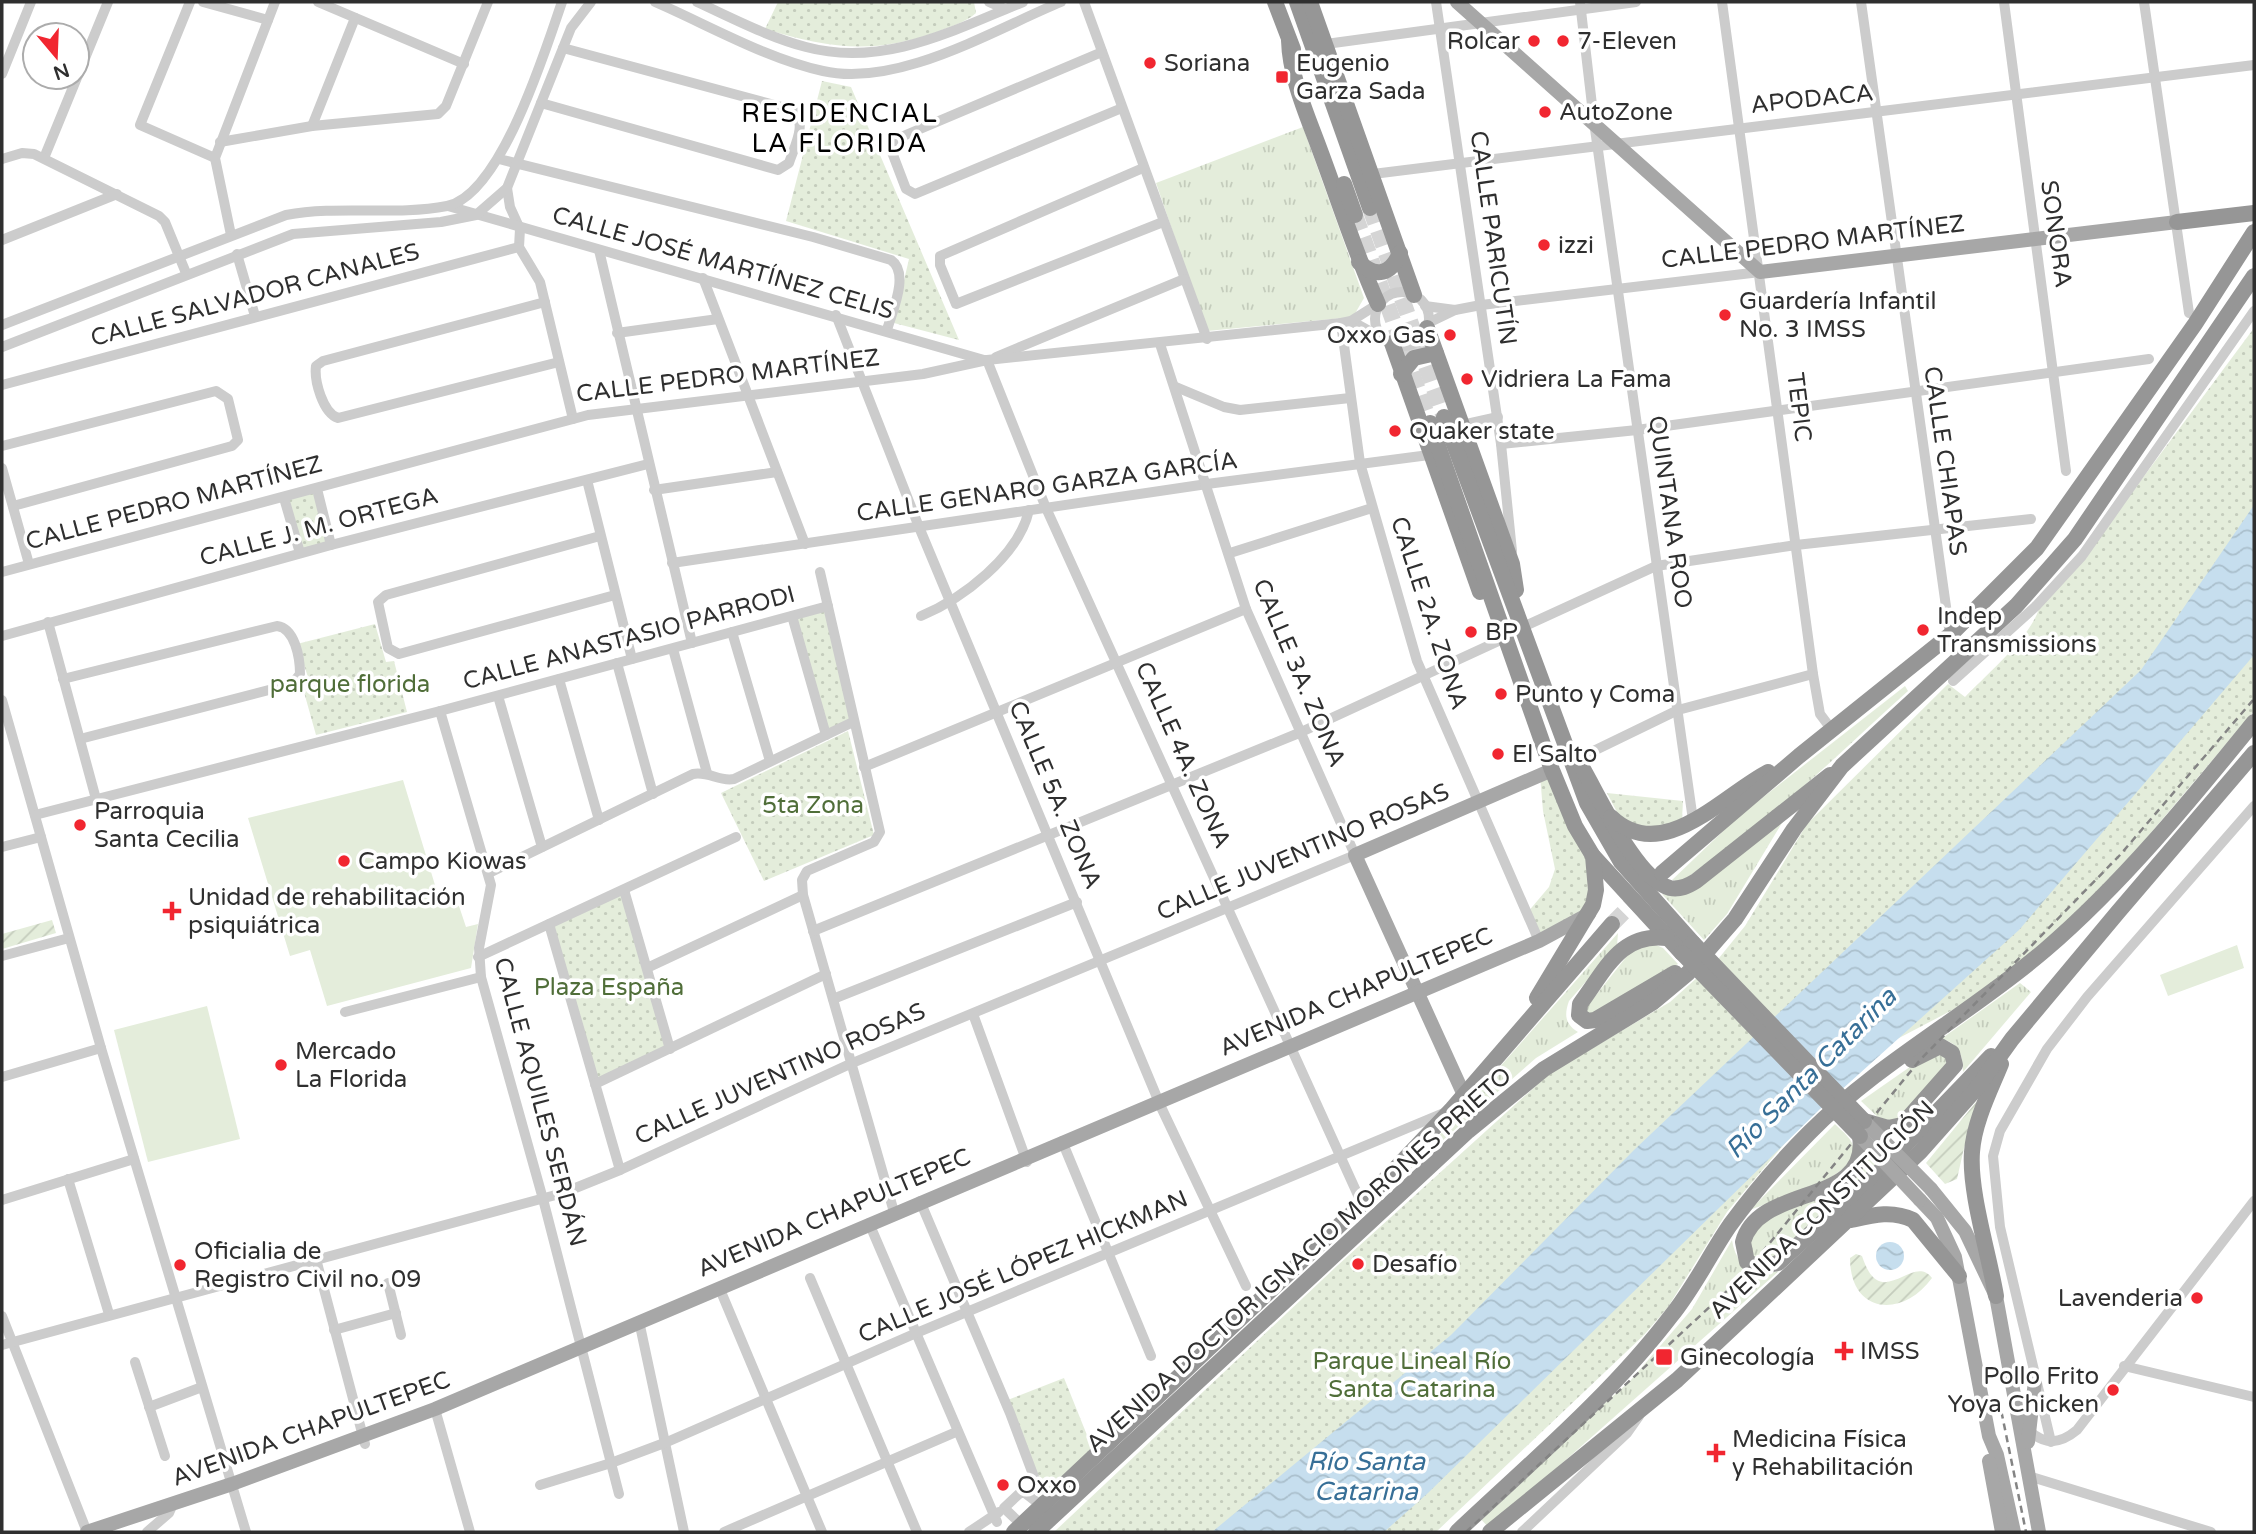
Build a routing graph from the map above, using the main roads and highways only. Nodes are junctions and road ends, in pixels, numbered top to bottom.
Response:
1 (1275, 2) edge
2 (1457, 2) edge
3 (1302, 4) edge
4 (1289, 40) junction
5 (2254, 213) edge
6 (1703, 218) junction
7 (2177, 222) joint
8 (2254, 232) edge
9 (1757, 251) road end
10 (1400, 253) junction
11 (1359, 262) junction
12 (2254, 276) edge
13 (1420, 300) road end
14 (1378, 304) road end
15 (1428, 326) road end
16 (1389, 342) road end
17 (1436, 353) junction
18 (1401, 374) junction
19 (1516, 606) junction
20 (1497, 613) junction
21 (2254, 722) edge
22 (1564, 745) junction
23 (2254, 753) edge
24 (1799, 757) junction
25 (1842, 766) junction
26 (1552, 770) junction
27 (1609, 816) junction
28 (1593, 856) junction
29 (1662, 873) dead end
30 (1590, 913) junction
31 (1612, 924) tunnel mouth
32 (1721, 937) junction
33 (1667, 938) junction
34 (1687, 948) junction
35 (1419, 995) junction
36 (2012, 1040) junction
37 (1509, 1041) junction
38 (1866, 1082) junction
39 (1464, 1095) junction
40 (1862, 1128) junction
41 (1925, 1194) junction
42 (921, 1204) junction
43 (1848, 1220) junction
44 (870, 1226) junction
45 (1959, 1276) junction
46 (1996, 1296) junction
47 (2035, 1381) road end
48 (1989, 1436) junction
49 (2026, 1439) junction
50 (171, 1508) junction
51 (1024, 1530) edge
52 (87, 1532) edge
53 (110, 1532) edge
54 (1457, 1532) edge
55 (1490, 1532) edge
56 (2002, 1532) edge
57 (2014, 1532) edge
58 (2039, 1532) edge
59 (2048, 1532) edge

1 - 4 highway
2 - 6 main road
3 - 4 highway
3 - 10 highway
4 - 11 highway
5 - 7 highway
6 - 7 main road, CALLE PEDRO MARTÍNEZ
6 - 9 main road
8 - 24 highway
10 - 11 highway
10 - 13 highway
11 - 14 highway
12 - 25 highway, AVENIDA DOCTOR IGNACIO MORONES PRIETO
15 - 17 highway
16 - 18 highway
17 - 18 highway
17 - 19 highway
18 - 20 highway
19 - 20 highway
19 - 22 highway
20 - 26 highway
21 - 38 highway, AVENIDA CONSTITUCIÓN
22 - 27 highway
22 - 34 highway
23 - 36 highway, AVENIDA CONSTITUCIÓN
24 - 27 highway
24 - 29 highway
25 - 27 highway
25 - 32 highway, AVENIDA DOCTOR IGNACIO MORONES PRIETO
26 - 28 highway
26 - 35 main road, CALLE JUVENTINO ROSAS
28 - 30 highway
28 - 33 highway
30 - 35 main road, AVENIDA CHAPULTEPEC
30 - 37 highway
31 - 37 highway, AVENIDA DOCTOR IGNACIO MORONES PRIETO
32 - 33 highway
32 - 51 highway, AVENIDA DOCTOR IGNACIO MORONES PRIETO
33 - 34 highway
34 - 40 highway, bridge
35 - 39 main road
35 - 42 main road, AVENIDA CHAPULTEPEC
36 - 40 highway
36 - 43 highway, AVENIDA CONSTITUCIÓN
36 - 46 highway
37 - 39 highway, AVENIDA DOCTOR IGNACIO MORONES PRIETO
38 - 40 highway
38 - 54 highway, AVENIDA CONSTITUCIÓN
39 - 51 highway, AVENIDA DOCTOR IGNACIO MORONES PRIETO
40 - 41 main road, bridge
41 - 45 main road
41 - 46 main road
42 - 44 main road
42 - 44 main road, AVENIDA CHAPULTEPEC
43 - 45 highway
43 - 55 highway, AVENIDA CONSTITUCIÓN
44 - 50 main road, AVENIDA CHAPULTEPEC
45 - 48 main road
46 - 49 main road
47 - 49 main road
48 - 56 main road
48 - 57 main road
49 - 58 main road
49 - 59 main road
50 - 52 main road, AVENIDA CHAPULTEPEC
50 - 53 main road

